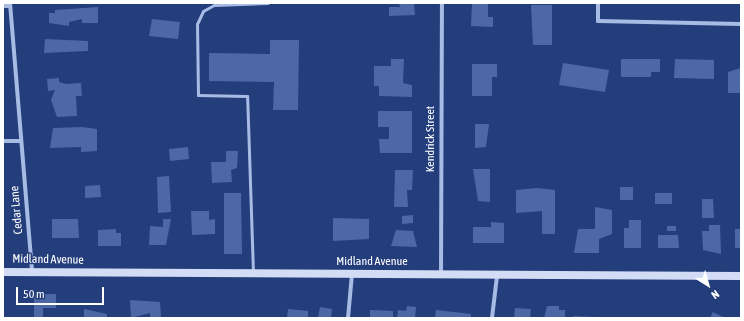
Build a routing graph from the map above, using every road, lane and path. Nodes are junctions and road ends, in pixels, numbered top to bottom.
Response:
1 (268, 3) edge
2 (442, 3) edge
3 (598, 3) edge
4 (10, 4) edge
5 (3, 6) edge
6 (741, 24) edge
7 (21, 141) junction
8 (3, 142) edge
9 (3, 272) edge
10 (32, 273) junction
11 (253, 274) junction
12 (352, 274) junction
13 (441, 274) junction
14 (497, 276) junction
15 (741, 276) edge
16 (348, 318) edge
17 (492, 318) edge

1 - 11 lane
2 - 13 street, Kendrick Street
3 - 6 street
4 - 5 street
4 - 7 street, Cedar Lane
7 - 8 street
7 - 10 street, Cedar Lane
9 - 10 street, Midland Avenue
10 - 11 street, Midland Avenue
11 - 12 street, Midland Avenue
12 - 13 street, Midland Avenue
12 - 16 street
13 - 14 street, Midland Avenue
14 - 15 street, Midland Avenue
14 - 17 street

